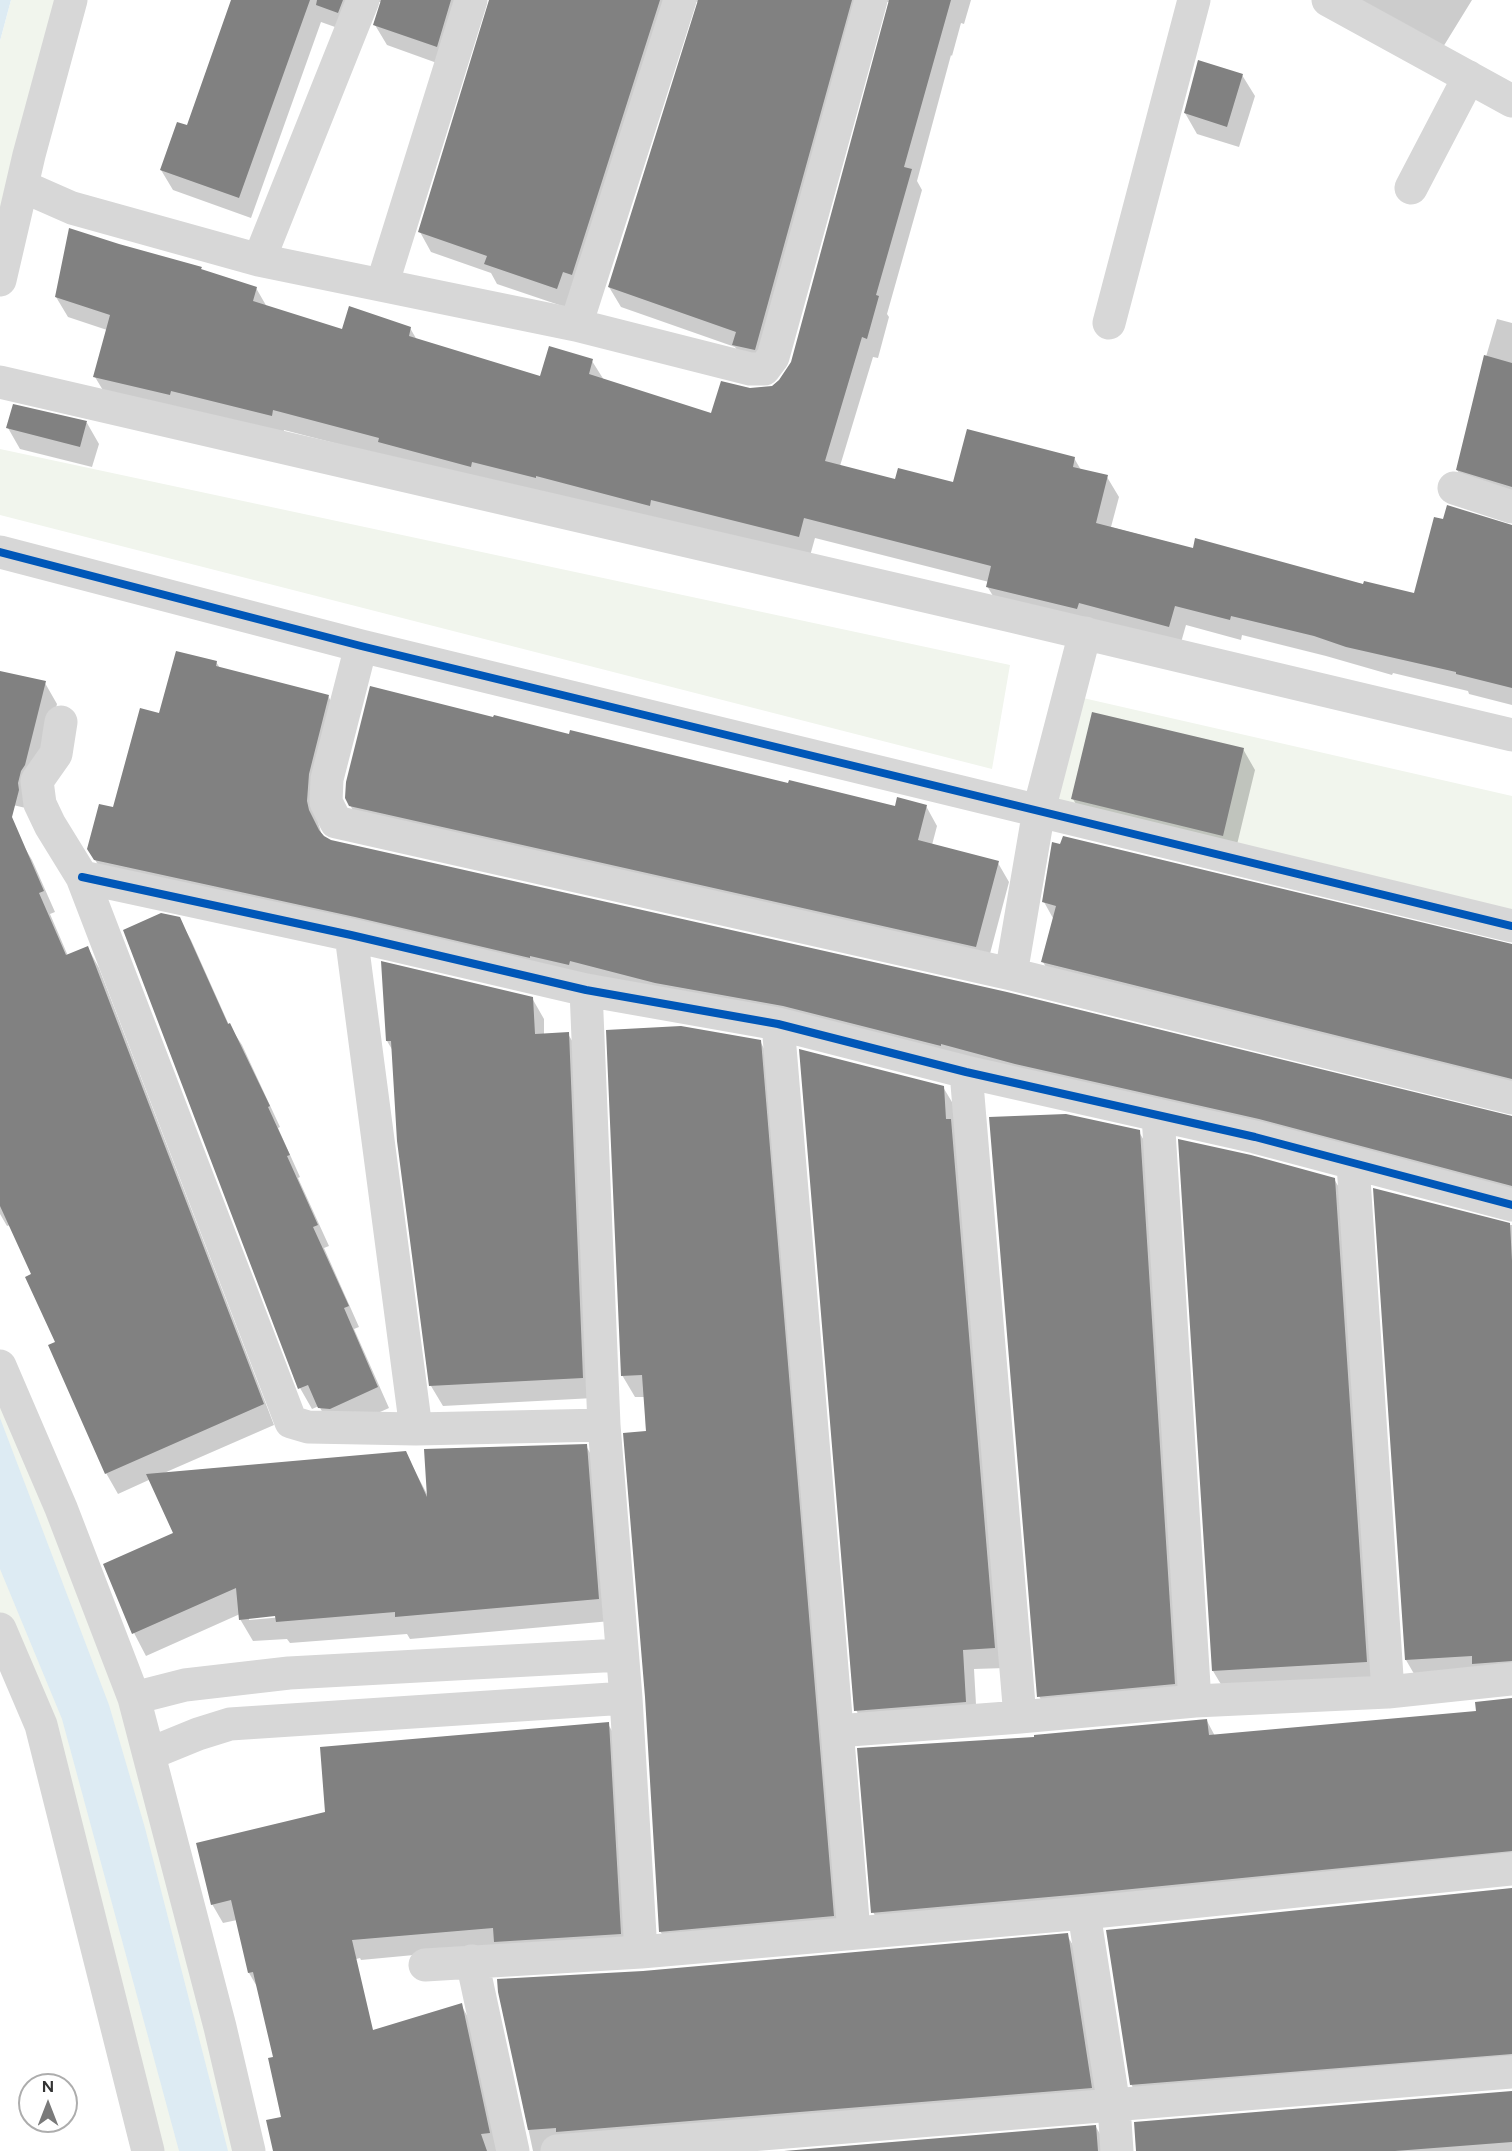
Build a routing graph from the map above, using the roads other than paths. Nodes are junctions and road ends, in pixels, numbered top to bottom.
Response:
1 (71, 0) edge
2 (363, 0) edge
3 (471, 0) edge
4 (680, 0) edge
5 (871, 0) edge
6 (1194, 0) edge
7 (1328, 0) edge
8 (1469, 77) junction
9 (1512, 101) edge
10 (22, 186) junction
11 (1411, 188) dead end
12 (259, 260) junction
13 (0, 280) edge
14 (382, 285) junction
15 (1109, 323) dead end
16 (576, 325) junction
17 (0, 382) edge
18 (1454, 489) dead end
19 (1512, 507) edge
20 (0, 552) edge
21 (1085, 633) junction
22 (361, 646) junction
23 (61, 722) dead end
24 (1512, 735) edge
25 (1039, 810) junction
26 (82, 877) junction
27 (1512, 926) edge
28 (351, 935) junction
29 (1011, 974) junction
30 (586, 990) junction
31 (778, 1024) junction
32 (966, 1071) junction
33 (1512, 1098) edge
34 (1158, 1115) junction
35 (1353, 1164) junction
36 (1512, 1205) edge
37 (0, 1366) edge
38 (604, 1425) junction
39 (416, 1429) junction
40 (0, 1629) edge
41 (621, 1655) junction
42 (1512, 1679) edge
43 (1388, 1692) junction
44 (134, 1698) junction
45 (626, 1698) junction
46 (1195, 1701) junction
47 (1020, 1717) junction
48 (837, 1731) junction
49 (149, 1754) junction
50 (1512, 1869) edge
51 (1084, 1913) junction
52 (855, 1932) junction
53 (641, 1952) junction
54 (472, 1961) junction
55 (425, 1965) dead end
56 (1512, 2072) edge
57 (1114, 2106) junction
58 (148, 2151) edge
59 (249, 2151) edge
60 (513, 2151) edge
61 (557, 2151) edge
62 (1117, 2151) edge

1 - 10 street
2 - 12 street
3 - 14 street
4 - 16 street
5 - 16 street
6 - 15 street
7 - 8 street
8 - 9 street
8 - 11 street
10 - 12 street
10 - 13 street
12 - 14 street
14 - 16 street
17 - 21 street
18 - 19 street
20 - 22 street
21 - 24 street
21 - 25 street
22 - 25 street
22 - 29 street
23 - 26 street
25 - 27 street
25 - 29 street
26 - 28 street
26 - 39 street
28 - 30 street
28 - 39 street
29 - 33 street
30 - 31 street
30 - 38 street
31 - 32 street
31 - 48 street
32 - 34 street
32 - 47 street
34 - 35 street
34 - 46 street
35 - 36 street
35 - 43 street
37 - 44 street
38 - 39 street
38 - 41 street
40 - 58 street
41 - 44 street
41 - 45 street
42 - 43 street
43 - 46 street
44 - 49 street
45 - 49 street
45 - 53 street
46 - 47 street
47 - 48 street
48 - 52 street
49 - 59 street
50 - 51 street
51 - 52 street
51 - 57 street
52 - 53 street
53 - 54 street
54 - 55 street
54 - 60 street
56 - 57 street
57 - 61 street
57 - 62 street

